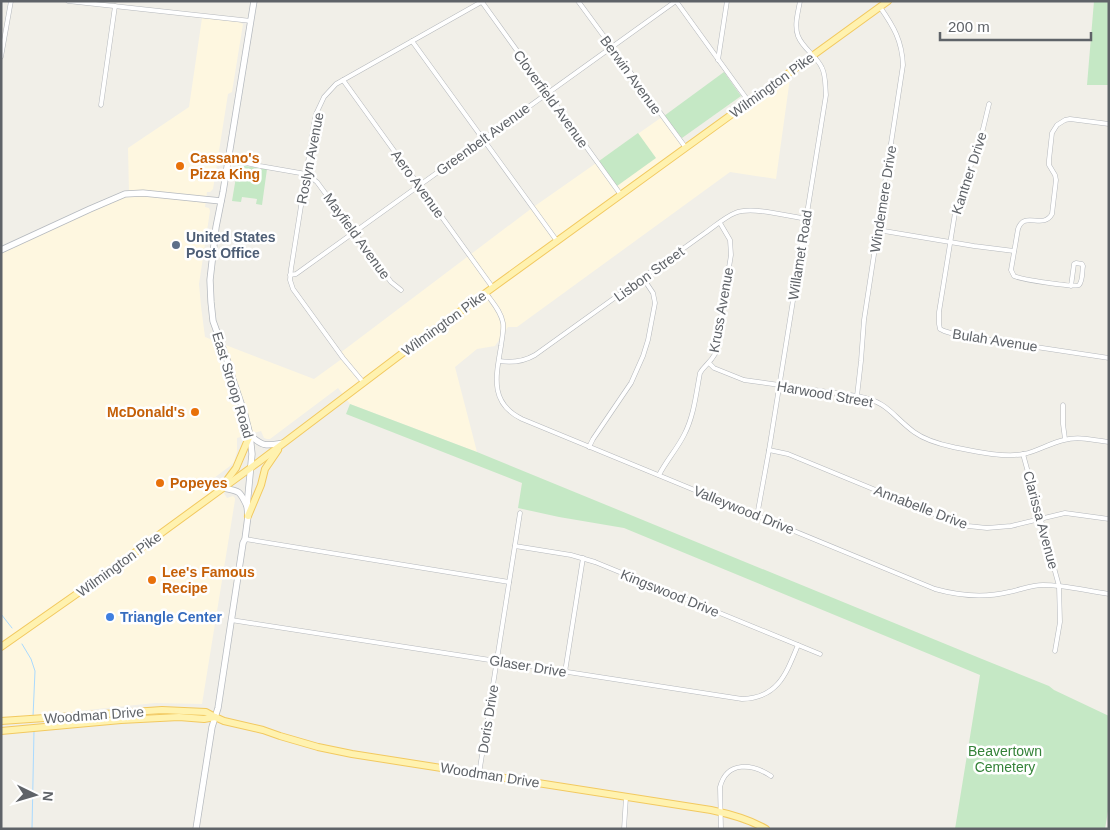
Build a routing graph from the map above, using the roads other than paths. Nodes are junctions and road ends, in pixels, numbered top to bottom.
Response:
1 (11, 1) edge
2 (68, 1) edge
3 (254, 1) edge
4 (578, 1) edge
5 (676, 1) edge
6 (727, 1) edge
7 (800, 1) edge
8 (888, 1) edge
9 (483, 2) edge
10 (115, 6) junction
11 (880, 7) junction
12 (251, 21) junction
13 (412, 41) junction
14 (611, 48) junction
15 (813, 56) junction
16 (1, 57) edge
17 (718, 60) junction
18 (343, 80) junction
19 (547, 93) junction
20 (750, 102) junction
21 (989, 104) dead end
22 (101, 105) dead end
23 (1109, 124) edge
24 (483, 140) junction
25 (686, 148) junction
26 (229, 159) junction
27 (306, 174) junction
28 (419, 186) junction
29 (621, 195) junction
30 (221, 201) junction
31 (806, 219) junction
32 (720, 223) junction
33 (878, 230) junction
34 (354, 232) junction
35 (556, 241) junction
36 (950, 242) junction
37 (1, 250) edge
38 (1014, 251) junction
39 (290, 275) junction
40 (643, 278) junction
41 (1071, 286) junction
42 (493, 288) junction
43 (402, 290) dead end
44 (486, 293) junction
45 (1109, 358) edge
46 (499, 361) junction
47 (709, 363) junction
48 (363, 382) junction
49 (779, 385) junction
50 (857, 396) junction
51 (1063, 405) dead end
52 (250, 435) junction
53 (1065, 439) junction
54 (1109, 442) edge
55 (283, 443) junction
56 (589, 447) junction
57 (769, 450) junction
58 (1024, 454) junction
59 (251, 468) junction
60 (659, 475) junction
61 (223, 488) junction
62 (247, 506) junction
63 (520, 513) dead end
64 (248, 516) junction
65 (757, 516) junction
66 (1040, 518) junction
67 (1109, 519) edge
68 (245, 539) junction
69 (515, 546) junction
70 (583, 558) junction
71 (509, 582) junction
72 (1059, 586) junction
73 (1109, 594) edge
74 (231, 620) junction
75 (798, 645) junction
76 (1, 646) edge
77 (1055, 651) dead end
78 (820, 654) dead end
79 (497, 661) junction
80 (565, 672) junction
81 (215, 718) junction
82 (1, 721) edge
83 (1, 731) edge
84 (480, 774) junction
85 (771, 776) dead end
86 (626, 797) junction
87 (720, 812) junction
88 (196, 829) edge
89 (624, 829) edge
90 (721, 829) edge
91 (766, 829) edge

1 - 16 street
2 - 10 street
3 - 12 main road, East Stroop Road
4 - 14 street, Berwin Avenue
5 - 14 street, Greenbelt Avenue
5 - 17 street
6 - 17 street
7 - 15 street, Willamet Road
8 - 11 main road, Wilmington Pike
9 - 13 street, Roslyn Avenue
9 - 19 street, Cloverfield Avenue
10 - 12 street
10 - 22 street
11 - 15 main road, Wilmington Pike
11 - 33 street, Windemere Drive
12 - 26 main road, East Stroop Road
13 - 18 street, Roslyn Avenue
13 - 24 street
14 - 19 street, Greenbelt Avenue
14 - 25 street, Berwin Avenue
15 - 20 main road, Wilmington Pike
15 - 31 street, Willamet Road
17 - 20 street
18 - 27 street, Roslyn Avenue
18 - 28 street, Aero Avenue
19 - 24 street, Greenbelt Avenue
19 - 29 street, Cloverfield Avenue
20 - 25 main road, Wilmington Pike
21 - 36 street, Kantner Drive
23 - 38 street
24 - 28 street, Greenbelt Avenue
24 - 35 street
25 - 29 main road, Wilmington Pike
26 - 27 street
26 - 30 main road, East Stroop Road
27 - 34 street, Mayfield Avenue
27 - 39 street, Roslyn Avenue
28 - 34 street, Greenbelt Avenue
28 - 42 street, Aero Avenue
29 - 35 main road, Wilmington Pike
30 - 37 main road
30 - 52 main road, East Stroop Road
31 - 32 street, Lisbon Street
31 - 49 street, Willamet Road
32 - 40 street, Lisbon Street
32 - 47 street, Kruss Avenue
33 - 36 street
33 - 50 street, Windemere Drive
34 - 39 street, Greenbelt Avenue
34 - 43 street, Mayfield Avenue
35 - 42 main road, Wilmington Pike
36 - 38 street
36 - 45 street, Bulah Avenue
38 - 41 street
39 - 48 street
40 - 46 street, Lisbon Street
40 - 56 street
41 - 41 street
42 - 44 main road, Wilmington Pike
44 - 46 street, Valleywood Drive
44 - 48 main road, Wilmington Pike
46 - 56 street, Valleywood Drive
47 - 49 street, Harwood Street
47 - 60 street, Kruss Avenue
48 - 55 main road, Wilmington Pike
49 - 50 street, Harwood Street
49 - 57 street, Willamet Road
50 - 58 street, Harwood Street
51 - 53 street
52 - 55 main road
52 - 59 main road, East Stroop Road
52 - 61 main road
53 - 54 street, Harwood Street
53 - 58 street, Harwood Street
55 - 59 main road, Wilmington Pike
55 - 64 main road
56 - 60 street, Valleywood Drive
57 - 65 street, Willamet Road
57 - 66 street, Annabelle Drive
58 - 66 street, Clarissa Avenue
59 - 61 main road, Wilmington Pike
59 - 62 main road, East Stroop Road
60 - 65 street, Valleywood Drive
61 - 62 main road
61 - 76 main road, Wilmington Pike
62 - 64 main road, East Stroop Road
63 - 69 street, Doris Drive
64 - 68 main road, East Stroop Road
65 - 72 street, Valleywood Drive
66 - 67 street, Annabelle Drive
66 - 72 street, Clarissa Avenue
68 - 71 street
68 - 74 main road, East Stroop Road
69 - 70 street, Kingswood Drive
69 - 71 street, Doris Drive
70 - 75 street, Kingswood Drive
70 - 80 street
71 - 79 street, Doris Drive
72 - 73 street, Valleywood Drive
72 - 77 street, Clarissa Avenue
74 - 79 street, Glaser Drive
74 - 81 main road, East Stroop Road
75 - 78 street, Kingswood Drive
75 - 80 street, Glaser Drive
79 - 80 street, Glaser Drive
79 - 84 street, Doris Drive
81 - 82 main road, Woodman Drive
81 - 83 main road, Woodman Drive
81 - 84 main road, Woodman Drive
81 - 88 main road, East Stroop Road
84 - 86 main road, Woodman Drive
85 - 87 street
86 - 87 main road, Woodman Drive
86 - 89 street
87 - 90 street
87 - 91 main road, Woodman Drive

